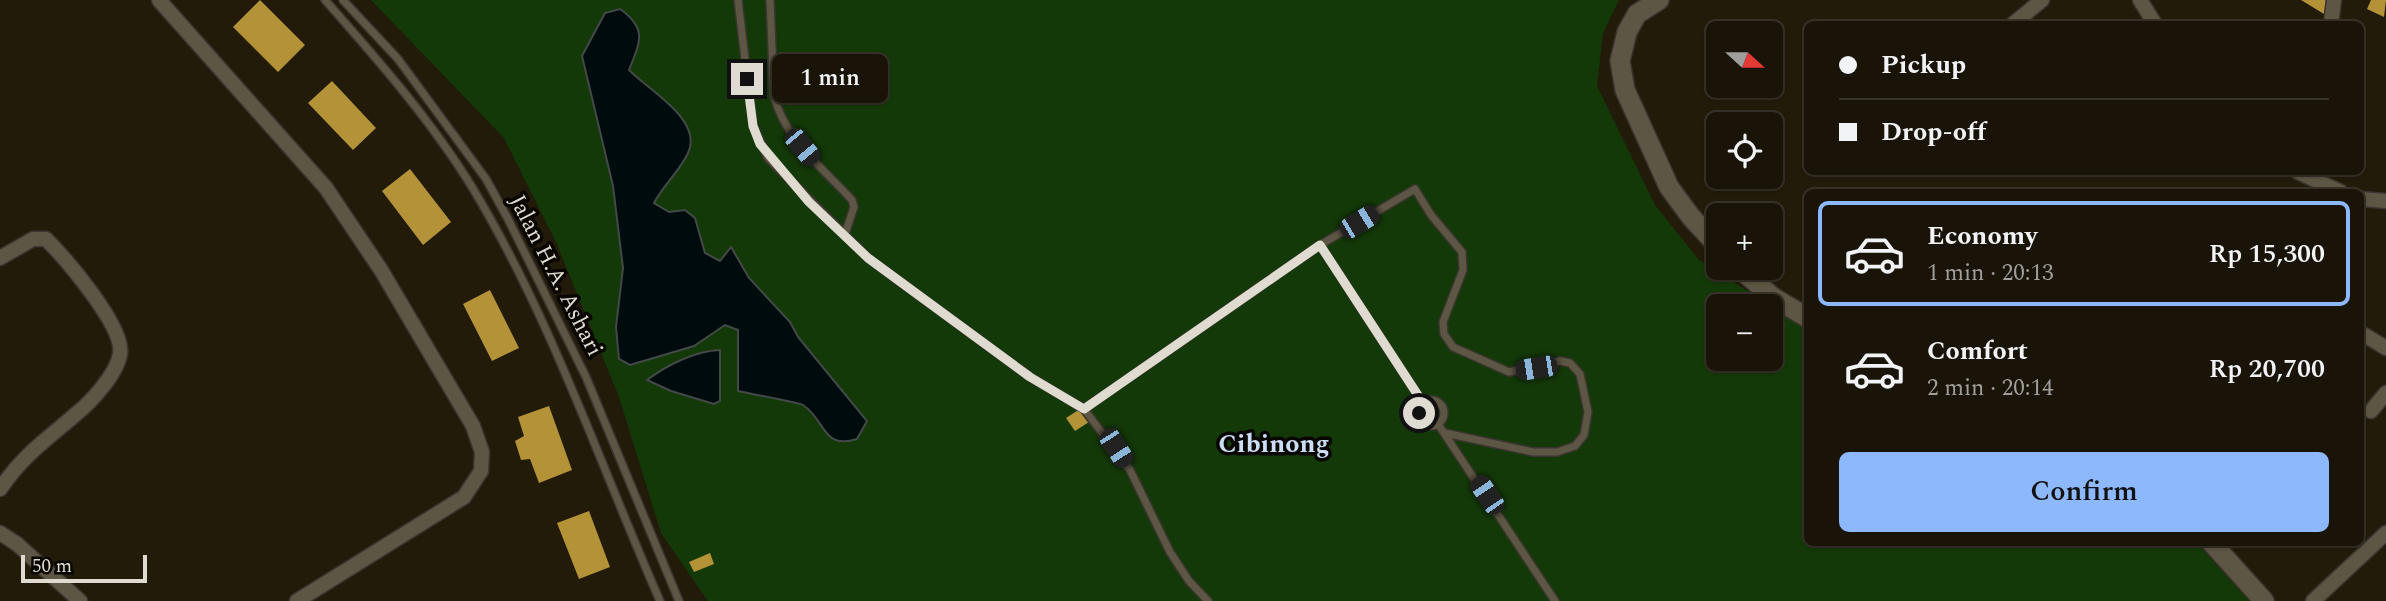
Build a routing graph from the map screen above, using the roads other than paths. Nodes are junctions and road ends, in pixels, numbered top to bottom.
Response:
1 (159, 0) edge
2 (325, 0) edge
3 (343, 0) edge
4 (738, 0) edge
5 (770, 0) edge
6 (1659, 0) edge
7 (2042, 0) edge
8 (2140, 0) edge
9 (2334, 0) edge
10 (2017, 21) edge
11 (2153, 21) edge
12 (2331, 21) edge
13 (398, 59) junction
14 (386, 69) junction
15 (2302, 175) edge
16 (2321, 189) edge
17 (2364, 200) edge
18 (2386, 201) edge
19 (845, 234) junction
20 (1706, 234) edge
21 (1320, 245) junction
22 (0, 258) edge
23 (1753, 280) edge
24 (557, 316) junction
25 (1804, 316) edge
26 (543, 323) junction
27 (2364, 335) edge
28 (2386, 348) edge
29 (2386, 393) edge
30 (1423, 403) junction
31 (1084, 409) junction
32 (2371, 411) dead end
33 (1438, 424) junction
34 (1446, 433) junction
35 (0, 489) edge
36 (0, 533) edge
37 (2386, 533) edge
38 (2215, 546) edge
39 (80, 601) edge
40 (297, 601) edge
41 (660, 601) edge
42 (679, 601) edge
43 (1208, 601) edge
44 (1555, 601) edge
45 (2264, 601) edge
46 (2313, 601) edge

1 - 40 street
2 - 14 lane, Jalan H.A. Ashari
3 - 13 lane, Jalan H.A. Ashari
4 - 19 lane
5 - 19 lane
6 - 20 street
7 - 10 street
8 - 11 street
9 - 12 street
13 - 14 lane
13 - 24 lane, Jalan H.A. Ashari
14 - 26 lane, Jalan H.A. Ashari
15 - 16 street
17 - 18 street
19 - 31 lane
21 - 30 lane
21 - 31 lane
21 - 34 lane
22 - 35 street
23 - 25 street
24 - 26 lane
24 - 42 lane, Jalan H.A. Ashari
26 - 41 lane, Jalan H.A. Ashari
27 - 28 street
29 - 32 street
30 - 33 lane
30 - 33 lane
31 - 43 lane
33 - 34 lane
34 - 44 lane
36 - 39 street
37 - 46 street
38 - 45 street

